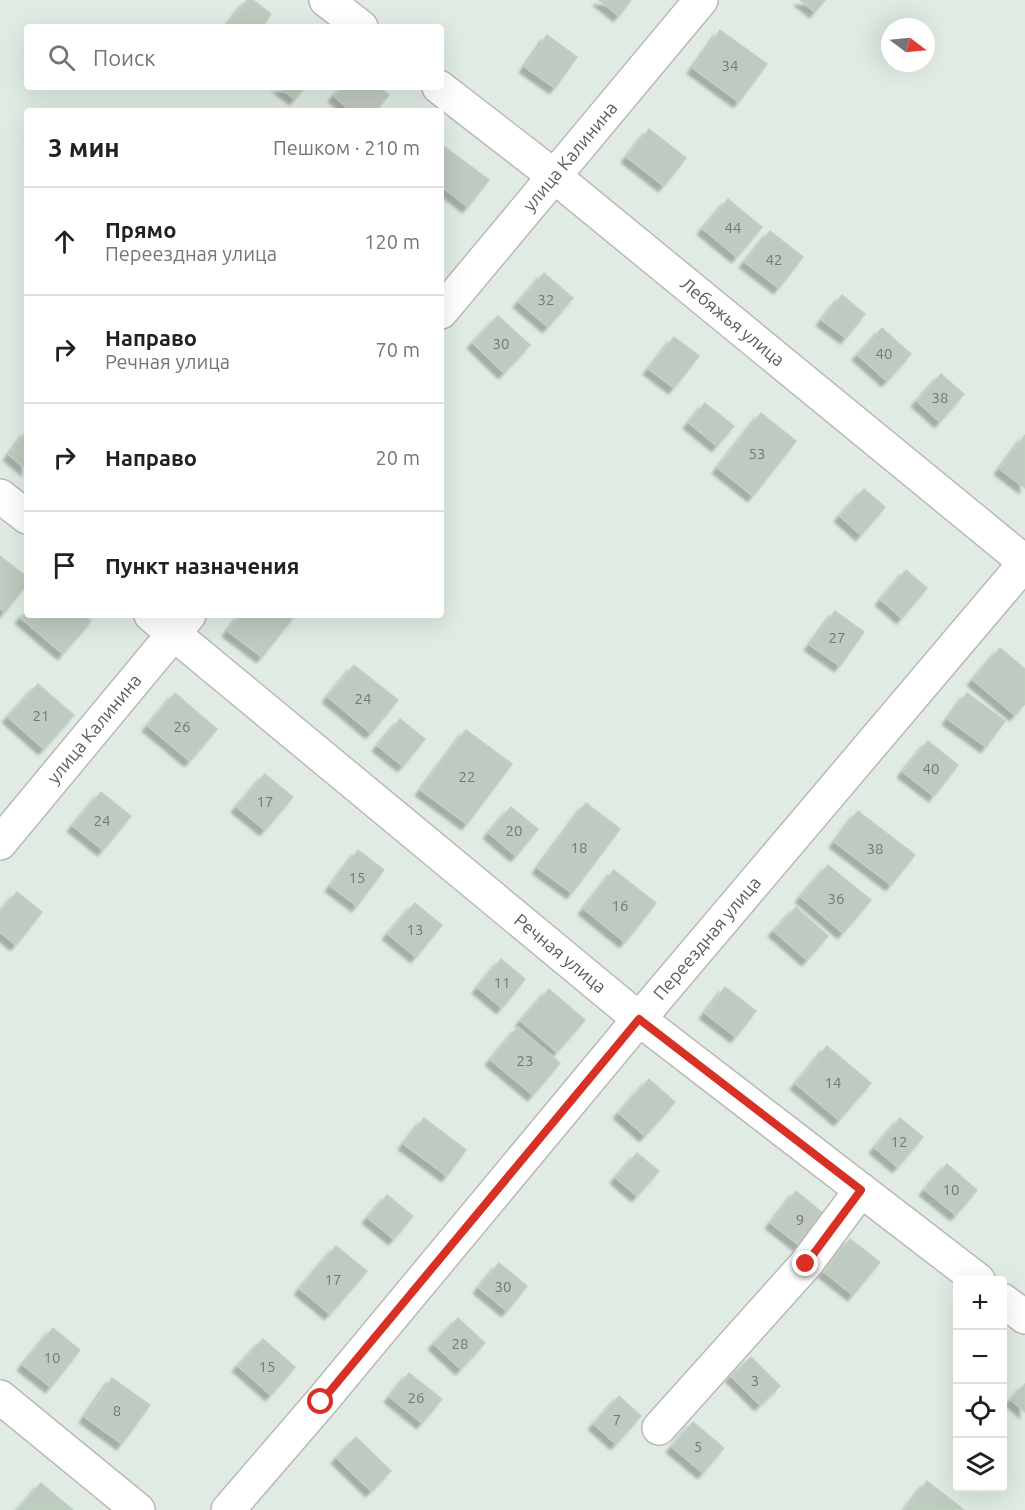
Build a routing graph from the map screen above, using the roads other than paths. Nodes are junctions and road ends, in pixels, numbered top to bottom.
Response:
1 (326, 0) edge
2 (701, 0) edge
3 (357, 24) edge
4 (443, 90) edge
5 (554, 176) junction
6 (444, 308) edge
7 (0, 496) edge
8 (24, 515) edge
9 (1025, 562) edge
10 (172, 621) edge
11 (0, 843) edge
12 (639, 1019) junction
13 (861, 1190) junction
14 (972, 1276) edge
15 (1007, 1304) edge
16 (1025, 1317) edge
17 (0, 1398) edge
18 (659, 1428) dead end
19 (138, 1510) edge
20 (228, 1510) edge

1 - 3 street
2 - 5 street, улица Калинина
4 - 5 street, Лебяжья улица
5 - 6 street, улица Калинина
5 - 9 street, Лебяжья улица
7 - 8 street
9 - 12 street, Переездная улица
10 - 11 street, улица Калинина
10 - 12 street, Речная улица
12 - 13 street, Речная улица
12 - 20 street, Переездная улица
13 - 14 street, Речная улица
13 - 18 street
15 - 16 street
17 - 19 street

